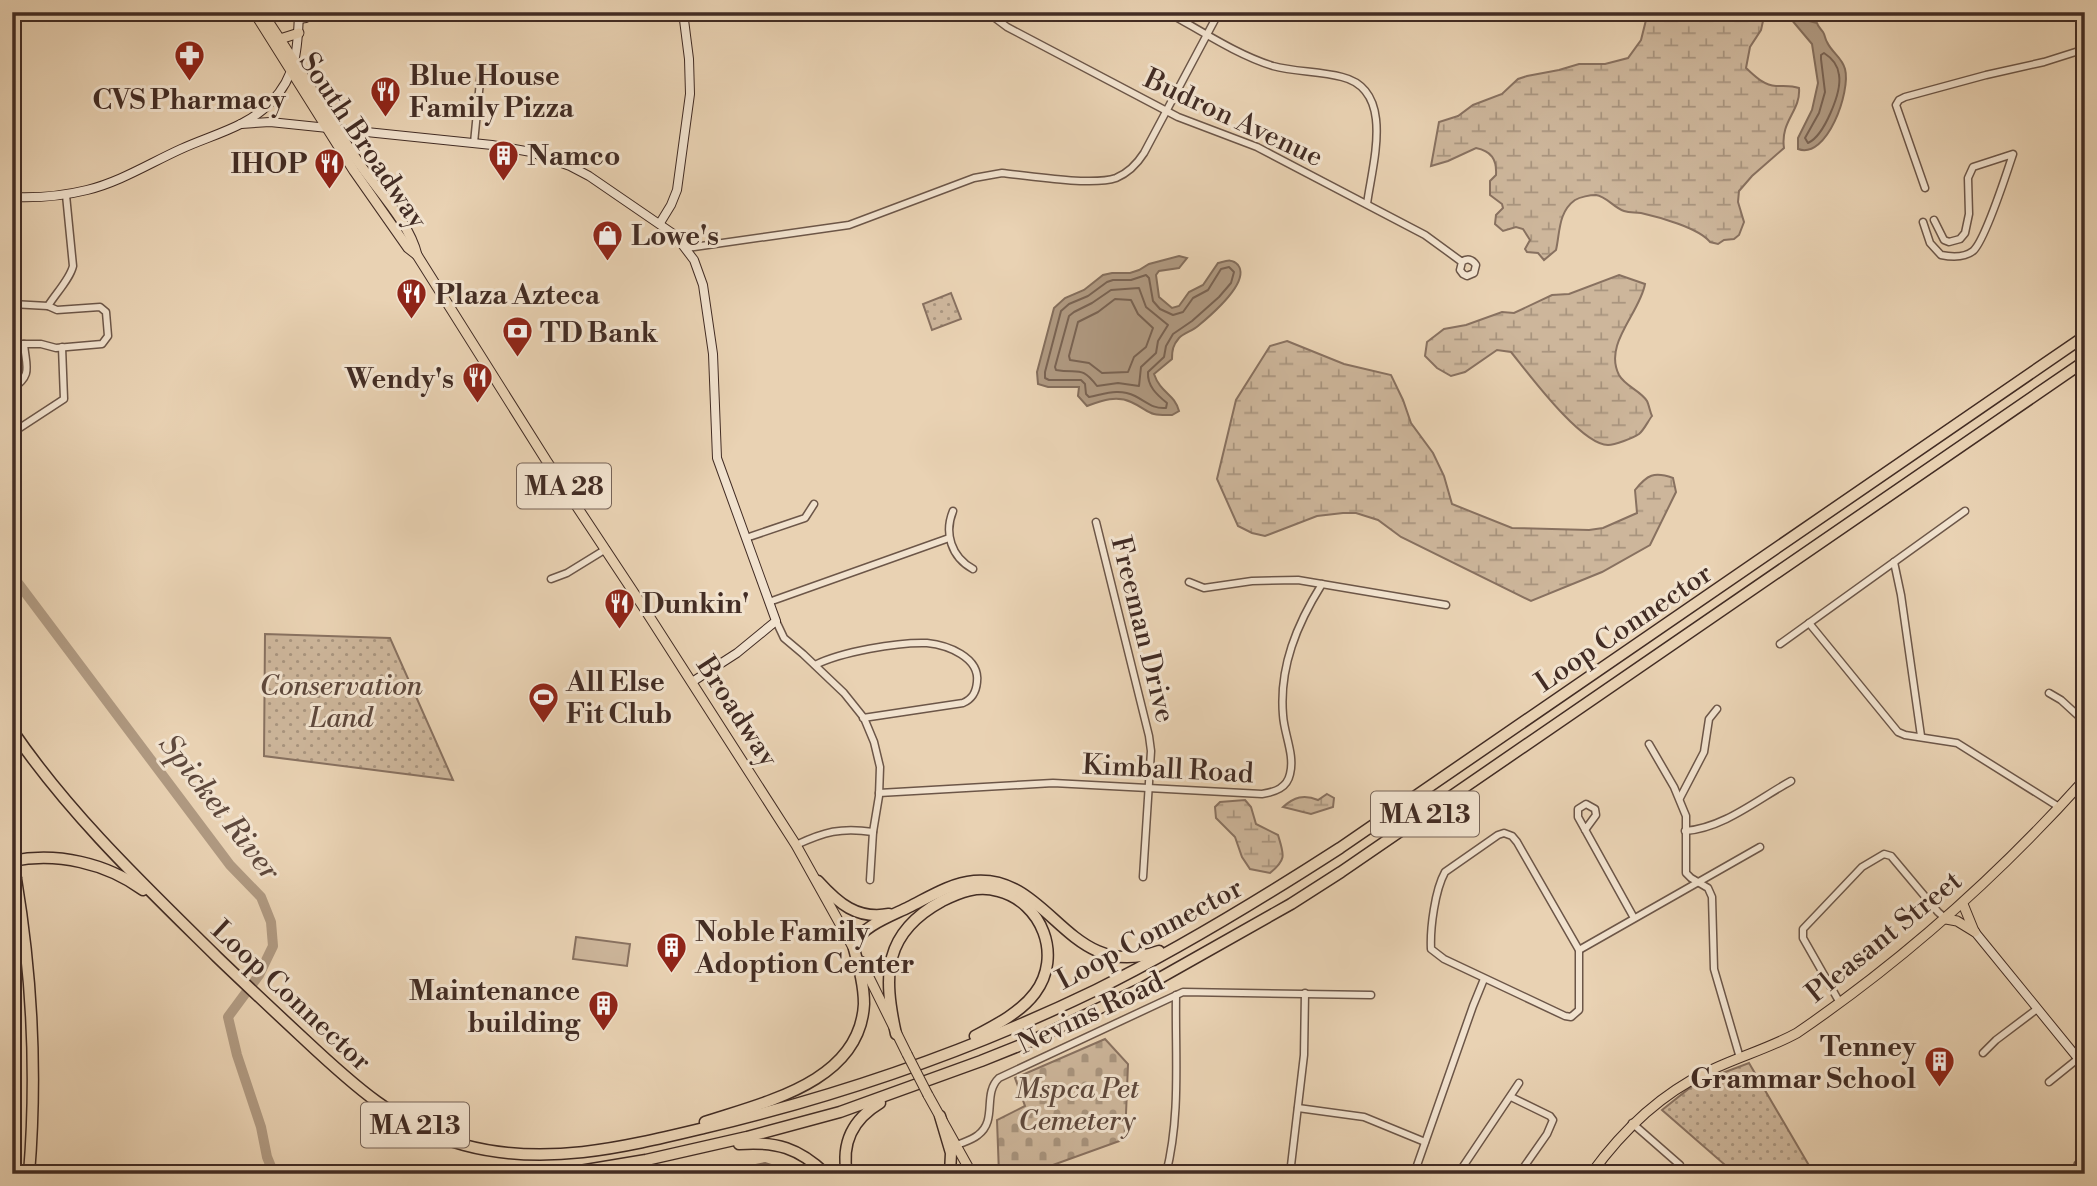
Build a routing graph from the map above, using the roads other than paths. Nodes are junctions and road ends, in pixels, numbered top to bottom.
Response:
1 (254, 12) edge
2 (262, 12) edge
3 (313, 12) edge
4 (683, 12) edge
5 (987, 12) edge
6 (1167, 12) edge
7 (1219, 12) edge
8 (299, 16) edge
9 (299, 33) junction
10 (1207, 34) junction
11 (280, 39) junction
12 (2085, 49) edge
13 (296, 62) junction
14 (481, 71) dead end
15 (291, 72) junction
16 (272, 102) junction
17 (1167, 111) junction
18 (279, 123) junction
19 (241, 124) junction
20 (332, 129) junction
21 (474, 143) junction
22 (1925, 188) dead end
23 (66, 195) junction
24 (12, 198) edge
25 (1367, 204) junction
26 (1934, 220) dead end
27 (1923, 222) dead end
28 (660, 223) junction
29 (687, 248) junction
30 (1462, 262) dead end
31 (438, 288) joint
32 (12, 304) edge
33 (48, 306) junction
34 (2085, 337) edge
35 (12, 344) edge
36 (24, 344) junction
37 (62, 347) junction
38 (2085, 361) edge
39 (12, 389) edge
40 (12, 433) edge
41 (814, 503) dead end
42 (953, 511) dead end
43 (1965, 511) dead end
44 (1096, 522) dead end
45 (746, 538) junction
46 (949, 538) junction
47 (606, 550) junction
48 (1894, 562) junction
49 (973, 569) dead end
50 (551, 579) dead end
51 (1189, 582) dead end
52 (1322, 584) junction
53 (769, 602) junction
54 (1446, 605) dead end
55 (776, 621) junction
56 (1809, 623) junction
57 (1780, 644) dead end
58 (815, 664) junction
59 (692, 682) junction
60 (2049, 693) dead end
61 (1717, 709) dead end
62 (863, 718) junction
63 (2085, 722) edge
64 (12, 730) edge
65 (1921, 736) junction
66 (1649, 744) dead end
67 (2085, 779) edge
68 (1791, 781) dead end
69 (1148, 788) junction
70 (879, 793) junction
71 (1680, 799) junction
72 (2059, 807) junction
73 (1585, 830) dead end
74 (1685, 831) junction
75 (873, 832) junction
76 (796, 845) junction
77 (1760, 846) dead end
78 (12, 855) edge
79 (12, 861) edge
80 (1143, 877) dead end
81 (870, 880) dead end
82 (818, 881) junction
83 (1699, 881) junction
84 (1963, 904) junction
85 (905, 909) junction
86 (170, 911) junction
87 (1230, 917) junction
88 (1634, 918) junction
89 (1946, 919) junction
90 (1975, 932) junction
91 (853, 946) junction
92 (1579, 950) junction
93 (1484, 979) junction
94 (1305, 993) junction
95 (1176, 995) junction
96 (1371, 995) dead end
97 (1840, 1003) junction
98 (2037, 1009) junction
99 (896, 1034) junction
100 (1983, 1053) dead end
101 (2081, 1056) edge
102 (1740, 1058) junction
103 (2085, 1067) edge
104 (898, 1070) junction
105 (939, 1077) junction
106 (2049, 1082) dead end
107 (1519, 1083) dead end
108 (1511, 1097) junction
109 (1298, 1108) junction
110 (940, 1116) junction
111 (1632, 1124) junction
112 (1425, 1142) junction
113 (628, 1145) junction
114 (957, 1145) junction
115 (705, 1148) junction
116 (2085, 1158) edge
117 (1680, 1164) dead end
118 (29, 1169) edge
119 (1416, 1171) edge
120 (1290, 1173) edge
121 (2085, 1173) edge
122 (562, 1174) edge
123 (826, 1174) edge
124 (847, 1174) edge
125 (950, 1174) edge
126 (972, 1174) edge
127 (1166, 1174) edge
128 (1303, 1174) edge
129 (1428, 1174) edge
130 (1458, 1174) edge
131 (1520, 1174) edge
132 (1591, 1174) edge

1 - 15 main road, South Broadway
2 - 11 main road, South Broadway
3 - 8 street
4 - 28 street
5 - 17 street, Budron Avenue
6 - 10 street
7 - 10 street
8 - 9 street
9 - 11 main road
9 - 13 street
10 - 17 street
10 - 25 street
11 - 13 main road, South Broadway
12 - 22 street
13 - 15 street
13 - 20 main road, South Broadway
14 - 21 street
15 - 16 street
15 - 20 main road, South Broadway
16 - 18 street
16 - 19 street
17 - 25 street, Budron Avenue
17 - 29 street
18 - 19 street
18 - 20 street
19 - 23 street
20 - 21 street
20 - 31 main road, South Broadway
21 - 28 street
23 - 24 street
23 - 33 street
25 - 30 street, Budron Avenue
26 - 27 street
28 - 29 street
29 - 45 street
31 - 47 main road, Broadway / MA 28
32 - 33 street
33 - 37 street
34 - 87 highway, Loop Connector / MA 213
35 - 36 street
36 - 37 street
36 - 39 street
37 - 40 street
38 - 105 highway, Loop Connector / MA 213
41 - 45 street
42 - 46 street
43 - 48 street
44 - 69 street, Freeman Drive
45 - 53 street
46 - 49 street
46 - 53 street
47 - 50 street
47 - 59 main road, Broadway / MA 28
48 - 56 street
48 - 65 street
51 - 52 street
52 - 54 street
52 - 69 street, Kimball Road
53 - 55 street
55 - 58 street
55 - 59 street
56 - 57 street
56 - 65 street
58 - 62 street
58 - 62 street
59 - 76 main road, Broadway / MA 28
60 - 63 street
61 - 71 street
62 - 70 street
64 - 86 highway
65 - 72 street
66 - 71 street
67 - 72 main road, Pleasant Street
68 - 74 street
69 - 70 street, Kimball Road
69 - 80 street, Freeman Drive
70 - 75 street
71 - 74 street
72 - 84 main road, Pleasant Street
73 - 88 street
74 - 83 street
75 - 76 street
75 - 81 street
76 - 82 main road, Broadway / MA 28
77 - 83 street
78 - 118 highway, bridge
79 - 86 highway
82 - 85 highway
82 - 91 main road, Broadway / MA 28
83 - 88 street
83 - 102 street
84 - 89 main road, Pleasant Street
84 - 90 main road
85 - 87 highway
85 - 91 highway
86 - 113 highway, Loop Connector / MA 213
87 - 104 highway, Loop Connector / MA 213
88 - 92 street
89 - 90 main road
89 - 97 main road, Pleasant Street
89 - 97 street
90 - 98 street
91 - 99 main road, Broadway / MA 28
91 - 113 highway
92 - 93 street
92 - 93 street
93 - 112 street
94 - 95 street, Nevins Road
94 - 96 street, Nevins Road
94 - 109 street
95 - 114 street, Nevins Road
95 - 127 street
97 - 102 main road, Pleasant Street
98 - 100 street
98 - 101 street
99 - 104 highway
99 - 110 main road, Broadway / MA 28, bridge
101 - 103 street
101 - 106 street
102 - 111 main road, Pleasant Street
104 - 113 highway, Loop Connector / MA 213
105 - 115 highway, Loop Connector / MA 213
105 - 124 highway
107 - 108 street
108 - 130 street
108 - 131 street
109 - 112 street
109 - 120 street
110 - 114 main road, Broadway / MA 28
110 - 125 highway
111 - 117 street
111 - 132 main road, Pleasant Street
112 - 119 street
114 - 126 main road, Broadway / MA 28
115 - 122 highway, Loop Connector / MA 213
115 - 123 highway
116 - 121 street
119 - 129 street
120 - 128 street

